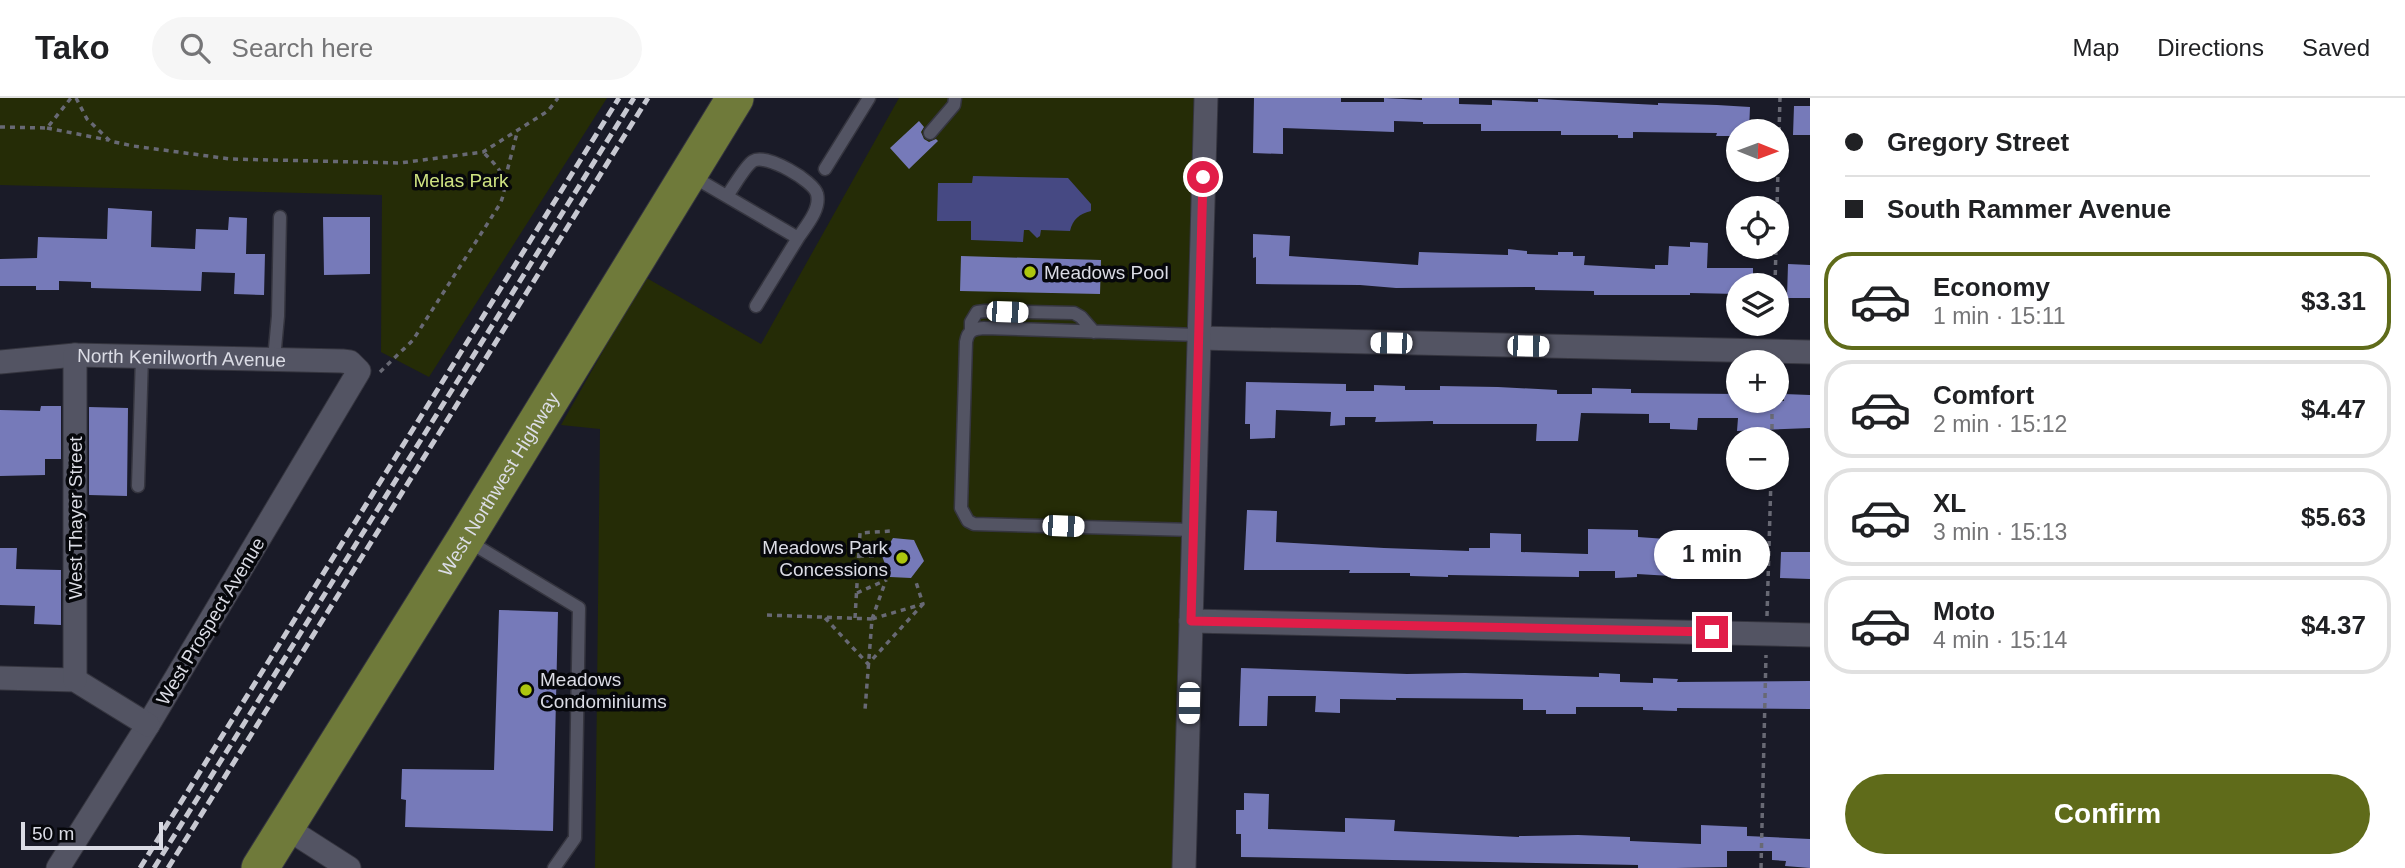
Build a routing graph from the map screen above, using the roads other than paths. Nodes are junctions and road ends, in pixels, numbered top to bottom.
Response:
1 (734, 98) edge
2 (869, 98) edge
3 (955, 98) edge
4 (1206, 98) edge
5 (930, 133) dead end
6 (825, 169) dead end
7 (688, 174) junction
8 (727, 196) junction
9 (280, 217) dead end
10 (798, 239) junction
11 (756, 306) dead end
12 (1199, 337) junction
13 (1810, 352) edge
14 (75, 355) junction
15 (142, 356) junction
16 (274, 359) junction
17 (0, 362) edge
18 (359, 371) joint
19 (138, 486) dead end
20 (1194, 530) junction
21 (465, 539) junction
22 (1191, 621) junction
23 (1810, 635) edge
24 (75, 680) junction
25 (2, 682) edge
26 (148, 725) junction
27 (285, 827) junction
28 (58, 868) edge
29 (260, 868) edge
30 (349, 868) edge
31 (554, 868) edge
32 (1185, 868) edge

1 - 7 main road, West Northwest Highway
2 - 6 lane
3 - 5 lane
4 - 12 street
7 - 8 lane
7 - 21 main road, West Northwest Highway
8 - 10 lane
8 - 10 lane
9 - 16 lane
10 - 11 lane
12 - 13 street
12 - 20 street
12 - 20 lane
14 - 15 street, North Kenilworth Avenue
14 - 17 street, North Kenilworth Avenue
14 - 24 street, West Thayer Street
15 - 16 street, North Kenilworth Avenue
15 - 19 lane
16 - 18 street, North Kenilworth Avenue
18 - 26 street, West Prospect Avenue
20 - 22 street
21 - 27 main road, West Northwest Highway
21 - 31 lane
22 - 23 street
22 - 32 street
24 - 25 street
24 - 26 street
26 - 28 street, West Prospect Avenue
27 - 29 main road, West Northwest Highway
27 - 30 street

